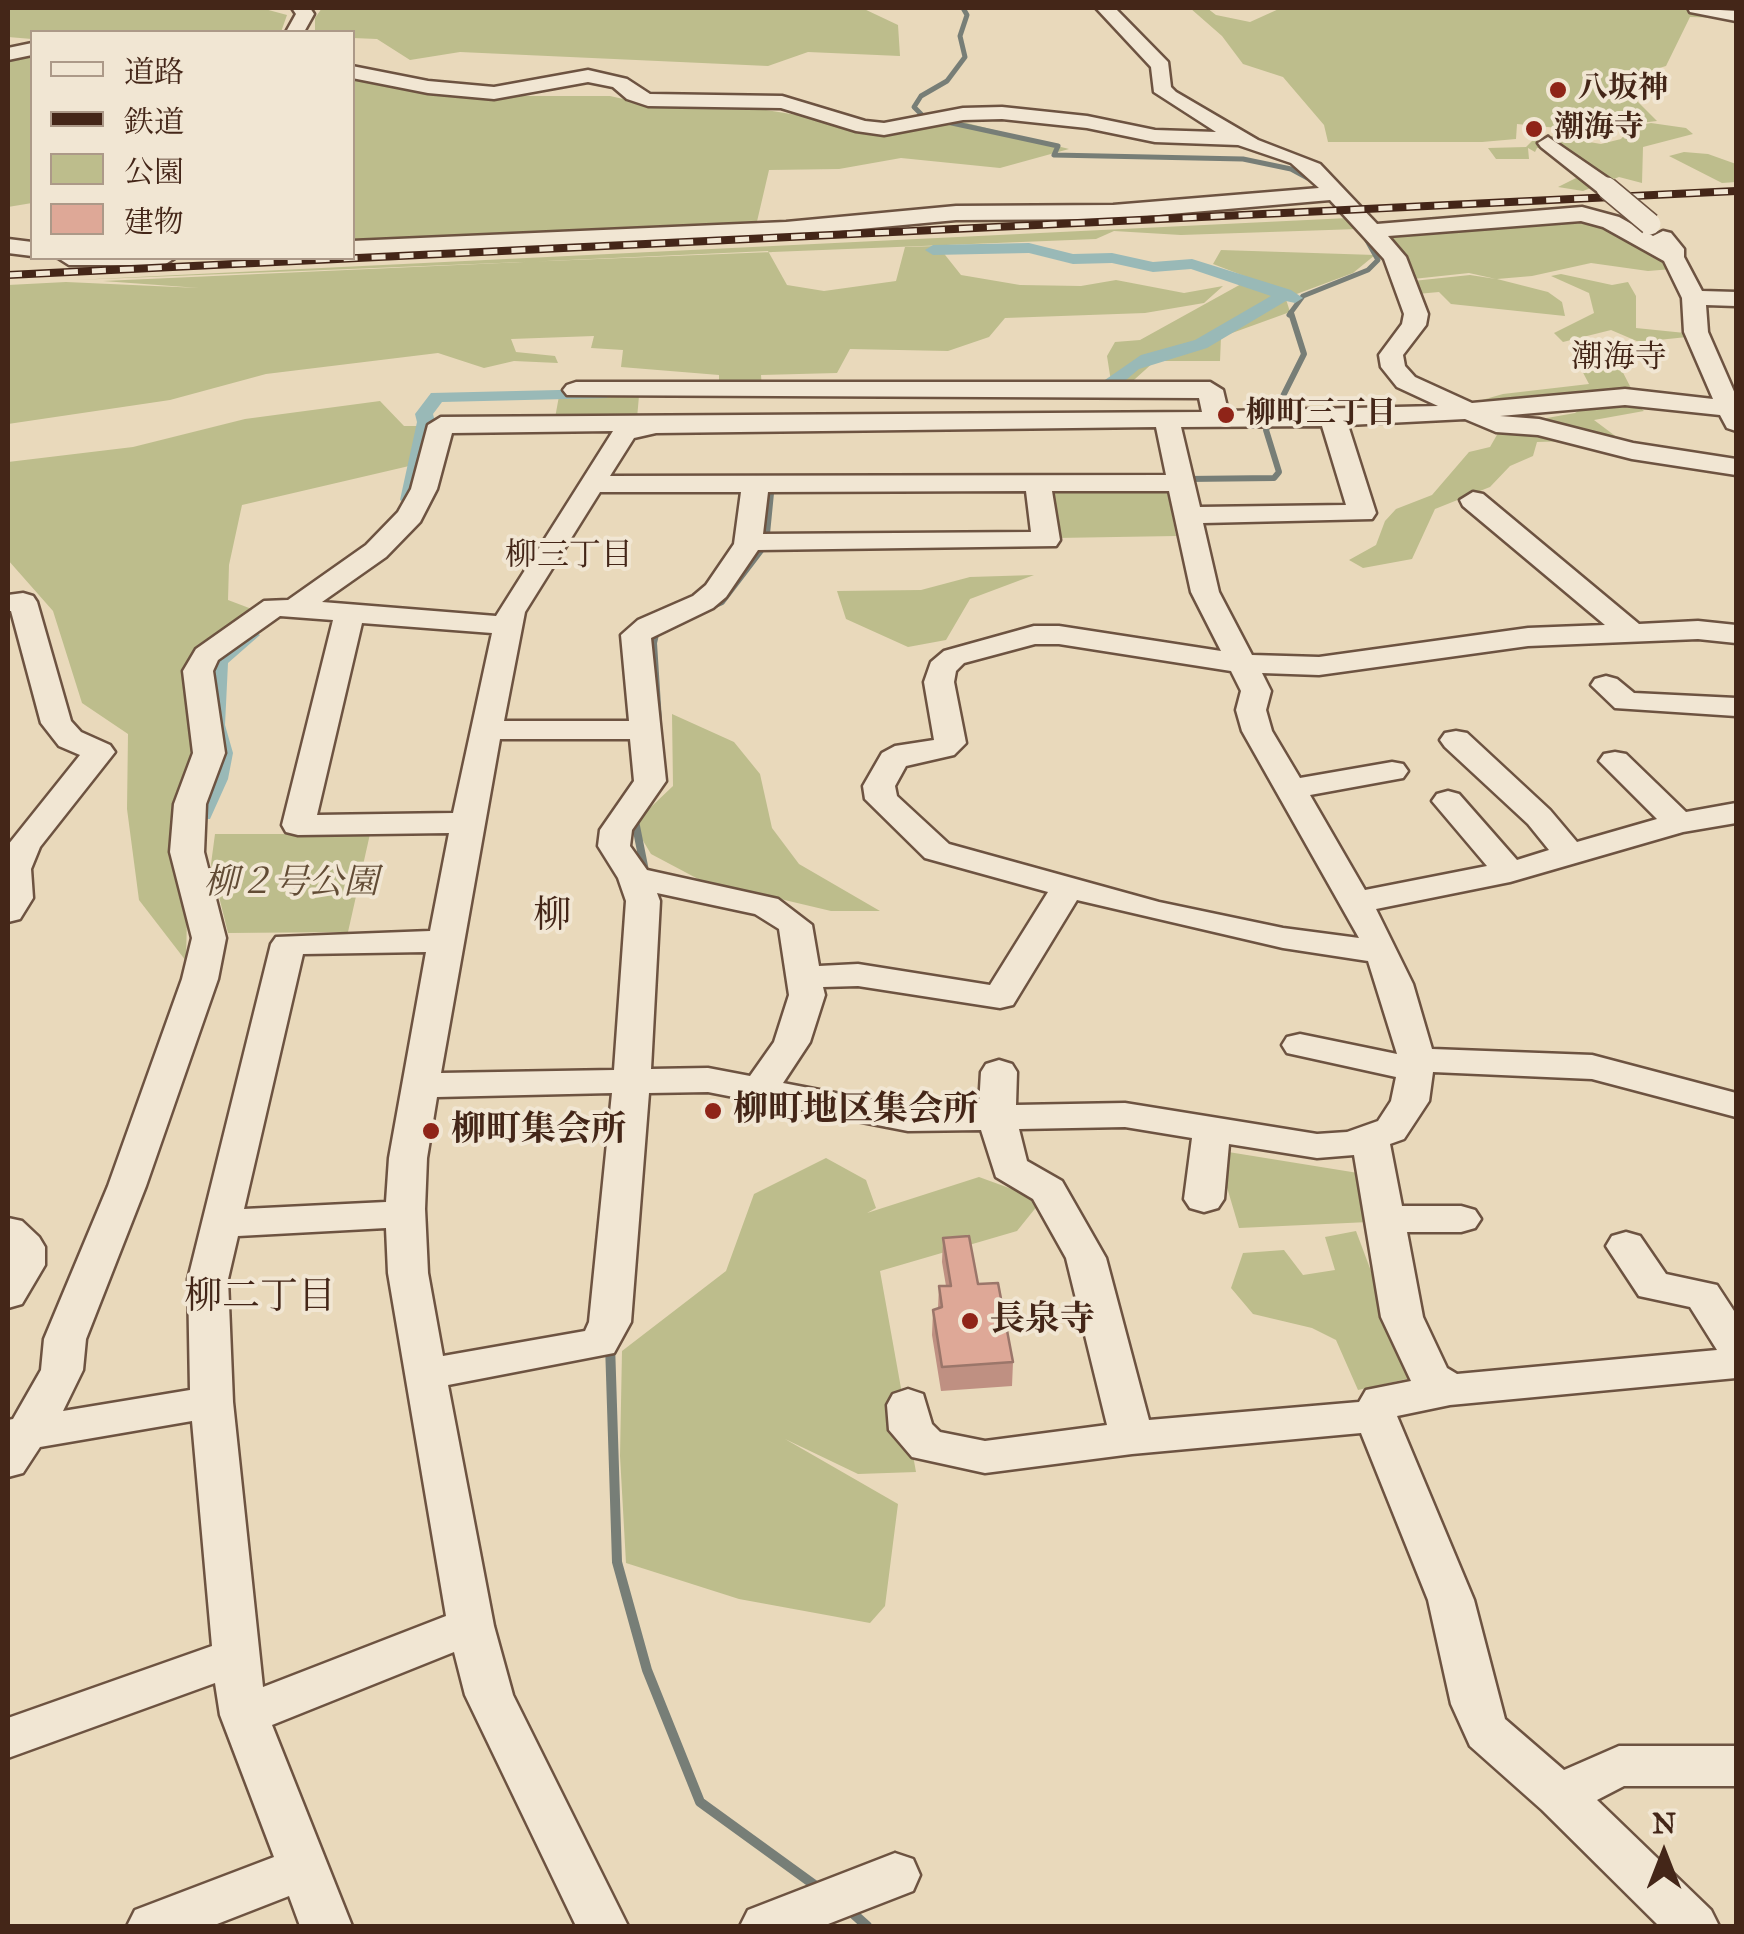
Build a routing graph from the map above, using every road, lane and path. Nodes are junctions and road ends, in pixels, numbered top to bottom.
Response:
1 (301, 8) edge
2 (1106, 8) edge
3 (1698, 8) edge
4 (1736, 16) edge
5 (296, 30) edge
6 (355, 73) edge
7 (1242, 139) junction
8 (1548, 143) dead end
9 (1336, 193) junction
10 (1374, 232) junction
11 (355, 248) edge
12 (1672, 257) junction
13 (1694, 298) junction
14 (1736, 299) edge
15 (576, 390) dead end
16 (645, 391) junction
17 (1469, 412) junction
18 (1733, 416) edge
19 (1333, 418) junction
20 (1217, 419) junction
21 (1167, 420) junction
22 (640, 427) junction
23 (1736, 467) edge
24 (756, 483) junction
25 (589, 484) junction
26 (1038, 484) junction
27 (1183, 499) junction
28 (1473, 500) dead end
29 (748, 542) junction
30 (8, 602) edge
31 (292, 610) junction
32 (349, 616) junction
33 (508, 626) junction
34 (1630, 632) junction
35 (1736, 634) edge
36 (1244, 664) junction
37 (1606, 686) dead end
38 (1736, 707) edge
39 (486, 730) junction
40 (645, 730) junction
41 (1456, 740) dead end
42 (1615, 762) dead end
43 (1392, 770) dead end
44 (1289, 789) junction
45 (1448, 801) dead end
46 (1736, 813) edge
47 (467, 822) junction
48 (1679, 822) junction
49 (1568, 852) junction
50 (1510, 872) junction
51 (635, 878) junction
52 (1067, 888) junction
53 (1353, 904) junction
54 (8, 912) edge
55 (446, 940) junction
56 (1382, 952) junction
57 (804, 977) junction
58 (1300, 1045) dead end
59 (1416, 1065) junction
60 (999, 1072) dead end
61 (632, 1080) junction
62 (421, 1085) junction
63 (762, 1087) junction
64 (1736, 1105) edge
65 (997, 1117) junction
66 (1212, 1130) junction
67 (1370, 1139) junction
68 (1204, 1199) dead end
69 (405, 1214) junction
70 (1384, 1219) junction
71 (1461, 1219) dead end
72 (222, 1223) junction
73 (8, 1231) edge
74 (1626, 1246) dead end
75 (8, 1294) edge
76 (1732, 1366) edge
77 (425, 1374) junction
78 (1450, 1390) junction
79 (212, 1402) junction
80 (908, 1405) dead end
81 (1376, 1416) junction
82 (1132, 1438) junction
83 (13, 1444) edge
84 (471, 1626) junction
85 (237, 1656) junction
86 (244, 1715) junction
87 (8, 1738) edge
88 (1736, 1766) edge
89 (1558, 1795) junction
90 (304, 1868) junction
91 (854, 1891) dead end
92 (154, 1926) edge
93 (326, 1926) edge
94 (602, 1926) edge
95 (766, 1926) edge
96 (1693, 1926) edge

1 - 5 street
2 - 7 street
3 - 4 street
6 - 7 street
7 - 9 street
8 - 12 street, bridge
9 - 10 street
9 - 11 street
10 - 12 street
10 - 17 street
12 - 13 street
13 - 14 street
13 - 18 street
15 - 16 street
16 - 20 street
16 - 22 street
17 - 18 street
17 - 19 street
17 - 23 street
19 - 20 street
19 - 27 street
20 - 21 street
21 - 22 street
21 - 27 street
22 - 25 street
22 - 31 street
24 - 25 street
24 - 26 street
24 - 29 street
25 - 33 street
26 - 27 street
26 - 29 street
27 - 36 street
28 - 34 street
29 - 40 street
30 - 54 street
31 - 32 street
31 - 83 street
32 - 33 street
32 - 47 street
33 - 39 street
34 - 35 street
34 - 36 street
36 - 44 street
36 - 52 street
37 - 38 street
39 - 40 street
39 - 47 street
40 - 51 street
41 - 49 street
42 - 48 street
43 - 44 street
44 - 53 street
45 - 50 street
46 - 48 street
47 - 55 street
48 - 49 street
49 - 50 street
50 - 53 street
51 - 57 street
51 - 61 street
52 - 56 street
52 - 57 street
53 - 56 street
55 - 62 street
55 - 72 street
56 - 59 street
57 - 63 street
58 - 59 street
59 - 64 street
59 - 67 street
60 - 65 street
61 - 62 street
61 - 63 street
61 - 77 street
62 - 69 street
63 - 65 street
65 - 66 street
65 - 82 street
66 - 67 street
66 - 68 street
67 - 70 street
69 - 72 street
69 - 77 street
70 - 71 street
70 - 78 street
72 - 79 street
73 - 75 street
74 - 76 street
76 - 78 street
77 - 84 street
78 - 81 street
79 - 83 street
79 - 85 street
80 - 82 street
81 - 82 street
81 - 89 street
84 - 86 street
84 - 94 street
85 - 86 street
85 - 87 street
86 - 90 street
88 - 89 street
89 - 96 street
90 - 92 street
90 - 93 street
91 - 95 street

